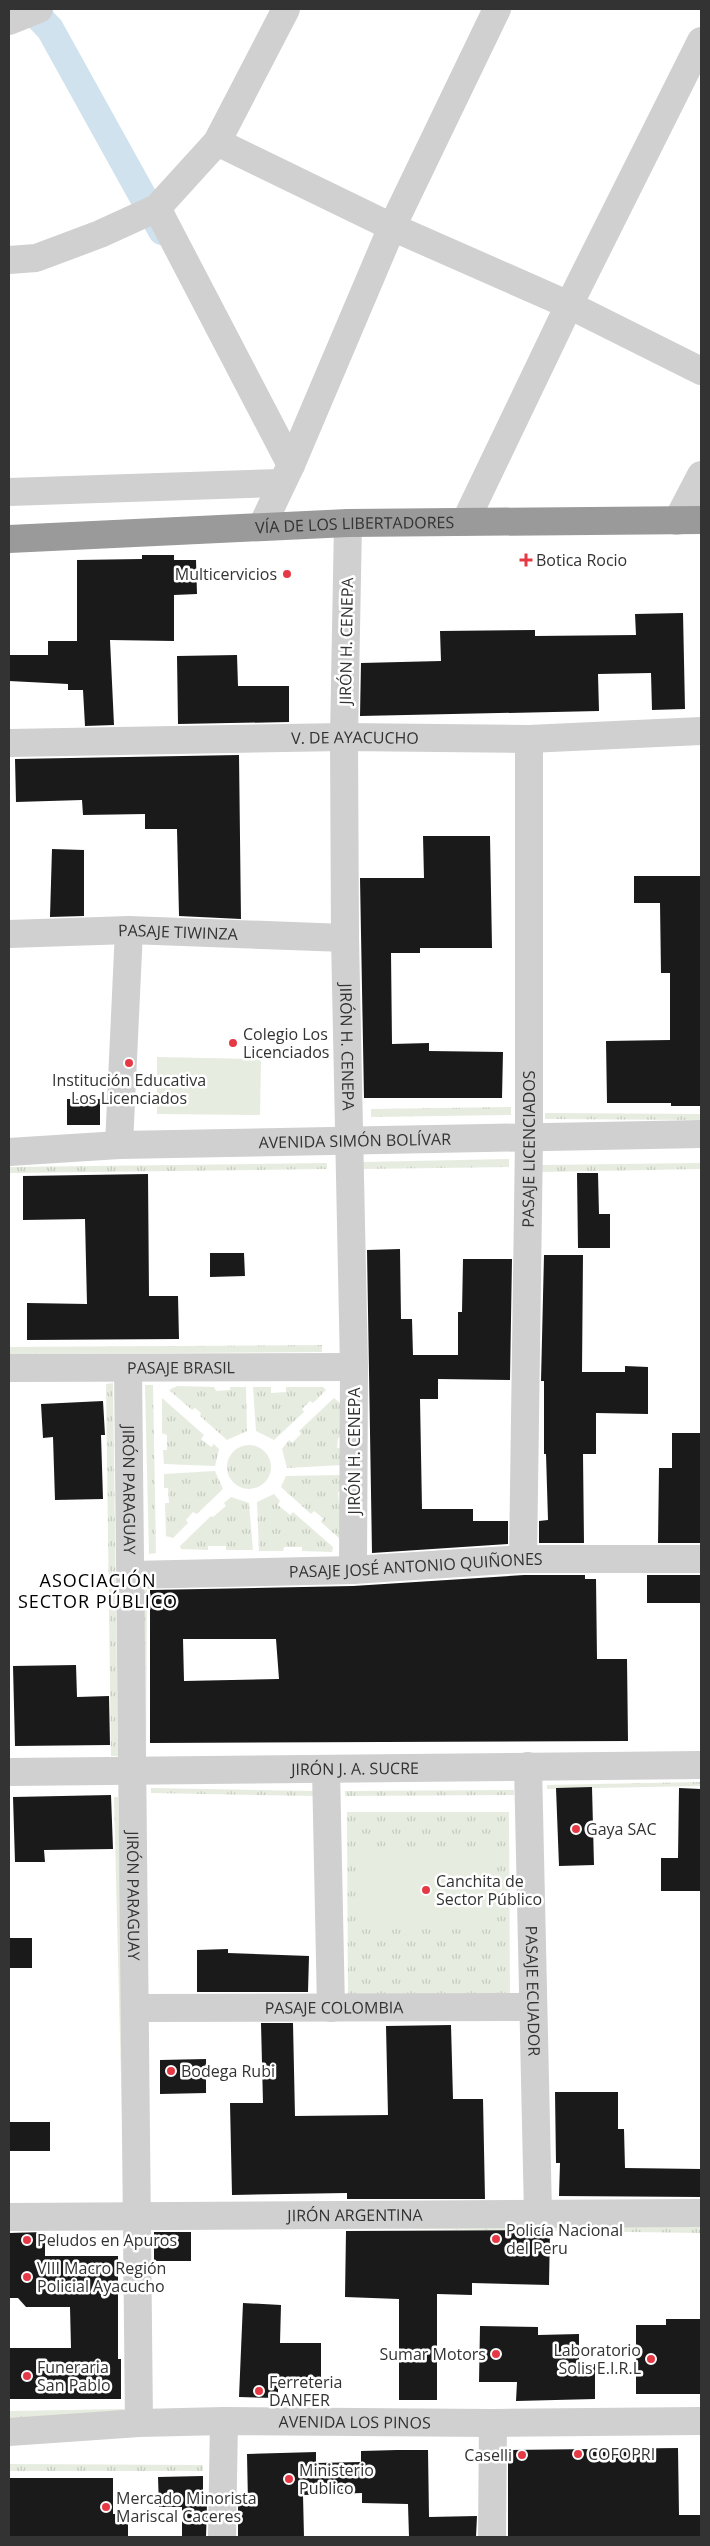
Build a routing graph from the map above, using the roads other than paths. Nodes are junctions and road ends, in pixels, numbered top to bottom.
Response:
1 (39, 9) edge
2 (286, 9) edge
3 (497, 9) edge
4 (9, 21) edge
5 (701, 42) edge
6 (217, 142) junction
7 (157, 208) junction
8 (392, 227) junction
9 (9, 260) edge
10 (569, 305) junction
11 (701, 371) edge
12 (286, 474) junction
13 (701, 475) edge
14 (9, 492) edge
15 (689, 520) edge
16 (465, 522) junction
17 (348, 523) junction
18 (262, 526) junction
19 (9, 539) edge
20 (701, 731) edge
21 (344, 737) junction
22 (529, 739) junction
23 (9, 743) edge
24 (129, 930) junction
25 (9, 934) edge
26 (345, 938) junction
27 (701, 1134) edge
28 (348, 1139) junction
29 (529, 1139) junction
30 (119, 1145) junction
31 (9, 1152) edge
32 (354, 1367) junction
33 (9, 1368) edge
34 (128, 1368) junction
35 (523, 1559) junction
36 (701, 1559) edge
37 (354, 1570) junction
38 (130, 1575) junction
39 (701, 1765) edge
40 (528, 1766) junction
41 (326, 1769) junction
42 (132, 1770) junction
43 (9, 1772) edge
44 (533, 2007) junction
45 (135, 2008) junction
46 (332, 2008) junction
47 (701, 2213) edge
48 (538, 2214) junction
49 (9, 2217) edge
50 (138, 2217) junction
51 (701, 2421) edge
52 (224, 2422) junction
53 (139, 2423) junction
54 (493, 2423) junction
55 (9, 2432) edge
56 (222, 2537) edge
57 (492, 2537) edge

1 - 4 street
2 - 6 street
3 - 8 street
5 - 10 street
6 - 7 street
6 - 8 street
7 - 9 street
7 - 12 street
8 - 10 street
8 - 12 street
10 - 11 street
10 - 16 street
12 - 14 street
12 - 18 street
13 - 15 street
15 - 16 highway, VÍA DE LOS LIBERTADORES
16 - 17 highway, VÍA DE LOS LIBERTADORES
17 - 18 highway, VÍA DE LOS LIBERTADORES
17 - 21 street, JIRÓN H. CENEPA
18 - 19 highway, VÍA DE LOS LIBERTADORES
20 - 22 street, V. DE AYACUCHO
21 - 22 street, V. DE AYACUCHO
21 - 23 street, V. DE AYACUCHO
21 - 26 street, JIRÓN H. CENEPA
22 - 29 street, PASAJE LICENCIADOS
24 - 25 street, PASAJE TIWINZA
24 - 26 street, PASAJE TIWINZA
24 - 30 street
26 - 28 street, JIRÓN H. CENEPA
27 - 29 street, AVENIDA SIMÓN BOLÍVAR
28 - 29 street, AVENIDA SIMÓN BOLÍVAR
28 - 30 street, AVENIDA SIMÓN BOLÍVAR
28 - 32 street, JIRÓN H. CENEPA
29 - 35 street, PASAJE LICENCIADOS
30 - 31 street, AVENIDA SIMÓN BOLÍVAR
32 - 34 street, PASAJE BRASIL
32 - 37 street, JIRÓN H. CENEPA
33 - 34 street, PASAJE BRASIL
34 - 38 street, JIRÓN PARAGUAY
35 - 36 street, PASAJE JOSÉ ANTONIO QUIÑONES
35 - 37 street, PASAJE JOSÉ ANTONIO QUIÑONES
37 - 38 street, PASAJE JOSÉ ANTONIO QUIÑONES
38 - 42 street, JIRÓN PARAGUAY
39 - 40 street, JIRÓN J. A. SUCRE
40 - 41 street, JIRÓN J. A. SUCRE
40 - 44 street, PASAJE ECUADOR
41 - 42 street, JIRÓN J. A. SUCRE
41 - 46 street
42 - 43 street, JIRÓN J. A. SUCRE
42 - 45 street, JIRÓN PARAGUAY
44 - 46 street, PASAJE COLOMBIA
44 - 48 street, PASAJE ECUADOR
45 - 46 street, PASAJE COLOMBIA
45 - 50 street, JIRÓN PARAGUAY
47 - 48 street, JIRÓN ARGENTINA
48 - 50 street, JIRÓN ARGENTINA
49 - 50 street, JIRÓN ARGENTINA
50 - 53 street, JIRÓN PARAGUAY
51 - 54 street, AVENIDA LOS PINOS
52 - 53 street, AVENIDA LOS PINOS
52 - 54 street, AVENIDA LOS PINOS
52 - 56 street
53 - 55 street, AVENIDA LOS PINOS
54 - 57 street

